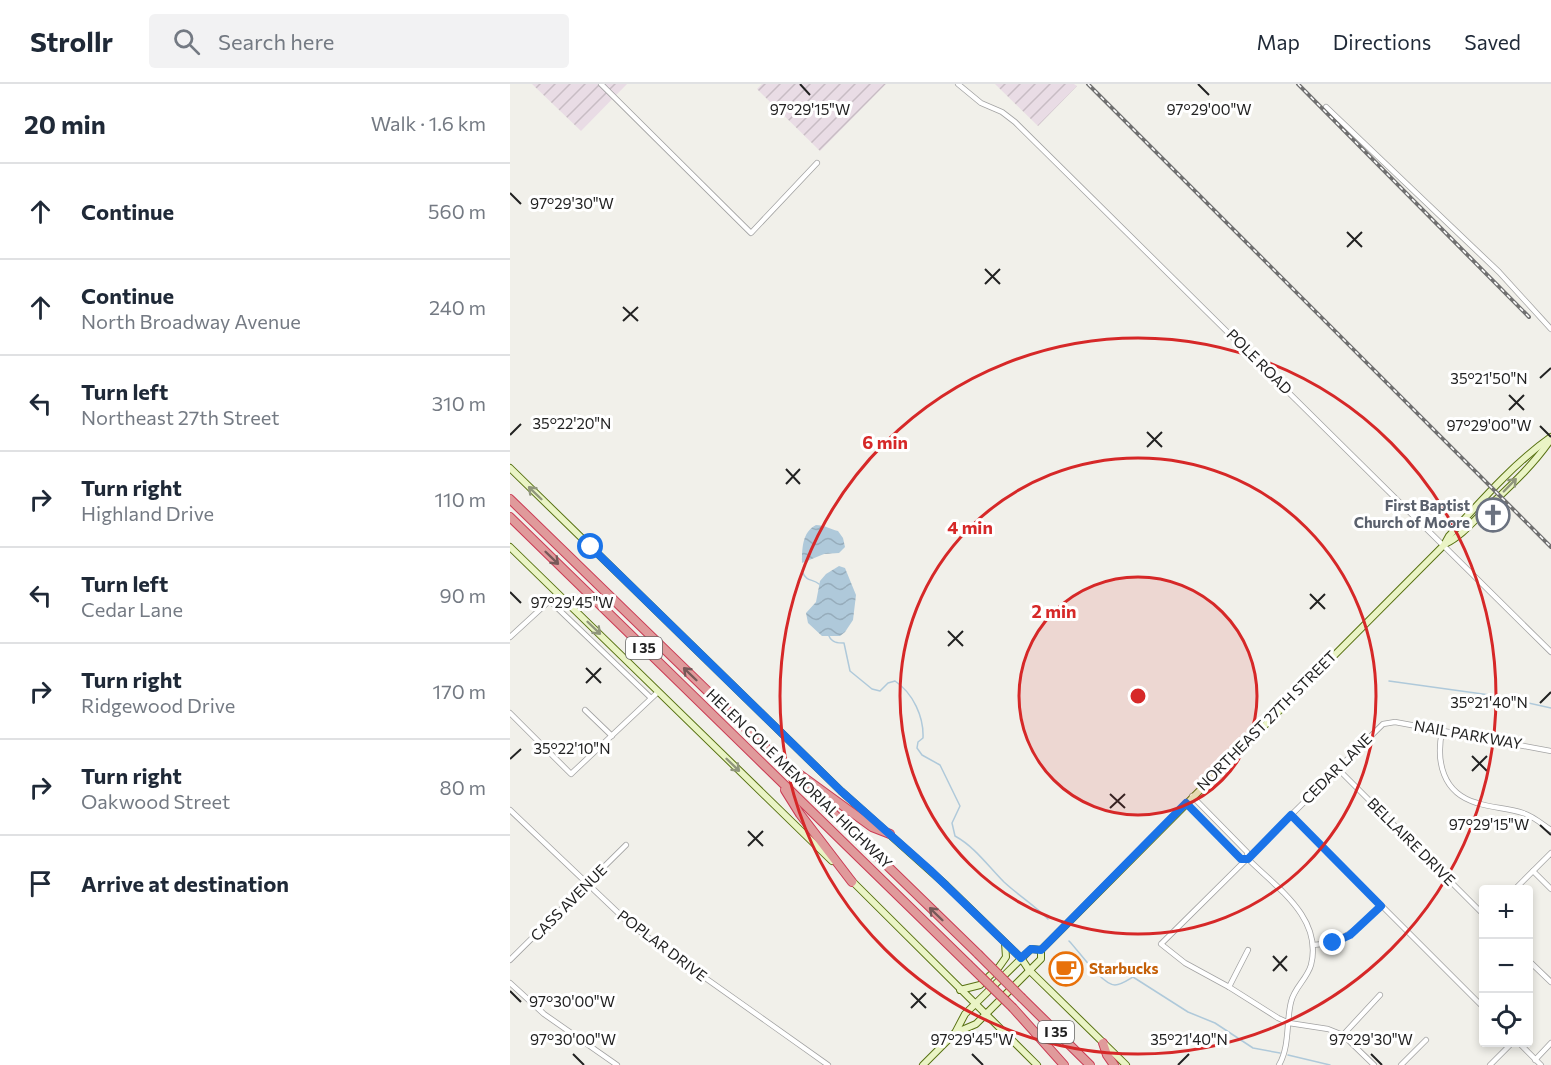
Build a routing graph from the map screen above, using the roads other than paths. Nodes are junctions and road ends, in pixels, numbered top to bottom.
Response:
1 (601, 84) edge
2 (958, 84) edge
3 (1326, 107) dead end
4 (817, 163) dead end
5 (1551, 329) edge
6 (1551, 438) edge
7 (510, 468) edge
8 (510, 499) edge
9 (510, 517) edge
10 (1444, 545) junction
11 (510, 547) edge
12 (558, 593) junction
13 (550, 601) junction
14 (510, 638) edge
15 (1551, 652) edge
16 (658, 692) junction
17 (651, 698) junction
18 (585, 710) dead end
19 (510, 713) edge
20 (1386, 723) joint
21 (1442, 731) junction
22 (612, 736) junction
23 (1551, 751) edge
24 (777, 759) junction
25 (1338, 769) junction
26 (779, 779) junction
27 (1192, 796) junction
28 (1186, 803) junction
29 (510, 810) edge
30 (1291, 815) junction
31 (1551, 830) edge
32 (890, 834) junction
33 (626, 844) dead end
34 (1551, 853) edge
35 (1248, 859) junction
36 (1533, 871) junction
37 (852, 882) junction
38 (587, 885) junction
39 (1519, 885) edge
40 (1551, 889) edge
41 (1381, 906) junction
42 (1479, 910) edge
43 (1005, 942) junction
44 (1313, 945) junction
45 (1041, 950) junction
46 (1248, 950) dead end
47 (1021, 958) junction
48 (510, 960) edge
49 (1533, 965) edge
50 (1029, 970) junction
51 (1551, 982) edge
52 (510, 983) edge
53 (1229, 987) junction
54 (960, 990) junction
55 (1380, 995) dead end
56 (1479, 1003) edge
57 (974, 1004) junction
58 (985, 1015) junction
59 (1289, 1023) junction
60 (955, 1034) junction
61 (1343, 1035) junction
62 (1426, 1040) dead end
63 (1104, 1043) junction
64 (1551, 1043) edge
65 (1508, 1047) edge
66 (1523, 1047) edge
67 (1535, 1059) junction
68 (617, 1065) edge
69 (828, 1065) edge
70 (923, 1065) edge
71 (1037, 1065) edge
72 (1064, 1065) edge
73 (1090, 1065) edge
74 (1114, 1065) edge
75 (1126, 1065) edge
76 (1279, 1065) edge
77 (1374, 1065) edge
78 (1401, 1065) edge
79 (1490, 1065) edge
80 (1541, 1065) edge

1 - 4 street
2 - 10 street, POLE ROAD
3 - 5 street
6 - 10 main road, NORTHEAST 27TH STREET
32 -> 7 main road
24 -> 8 highway, HELEN COLE MEMORIAL HIGHWAY / I 35
9 -> 26 highway, HELEN COLE MEMORIAL HIGHWAY / I 35
10 - 15 street, POLE ROAD
10 - 27 main road, NORTHEAST 27TH STREET
11 - 12 main road
12 - 13 street
12 -> 16 main road
13 - 14 street
13 - 17 street
16 - 17 street
16 -> 37 main road
17 - 22 street
18 - 22 street
19 - 22 street
20 - 21 street, NAIL PARKWAY
20 - 25 street, CEDAR LANE
21 - 23 street, NAIL PARKWAY
21 - 31 street
24 - 32 highway
73 -> 24 highway, HELEN COLE MEMORIAL HIGHWAY / I 35, bridge
25 - 30 street, CEDAR LANE
25 - 42 street, BELLAIRE DRIVE
26 - 37 highway
26 - 72 highway, HELEN COLE MEMORIAL HIGHWAY / I 35, bridge
27 - 28 main road, NORTHEAST 27TH STREET
27 - 35 street
28 - 35 street
28 - 45 main road, NORTHEAST 27TH STREET
29 - 38 street, POPLAR DRIVE
30 - 35 street, CEDAR LANE
30 - 41 street
32 - 43 main road
33 - 38 street, CASS AVENUE
34 - 36 street
35 - 44 street
35 - 53 street, CEDAR LANE
36 - 39 street
36 - 40 street
37 - 54 main road
38 - 48 street, CASS AVENUE
38 - 69 street, POPLAR DRIVE
41 - 44 street
41 - 56 street
43 - 47 main road
43 - 54 main road
44 - 59 street
45 - 47 main road, NORTHEAST 27TH STREET
45 - 50 main road, NORTHEAST 27TH STREET
46 - 53 street
47 - 50 main road
47 - 57 main road
49 - 51 street
50 - 58 main road, NORTHEAST 27TH STREET
50 - 63 main road
52 - 68 street
53 - 59 street
54 - 57 main road
55 - 61 street
57 - 58 main road
57 - 60 main road
58 - 60 main road, NORTHEAST 27TH STREET
58 - 71 main road
59 - 61 street
59 - 76 street
60 - 70 main road
61 - 77 street
62 - 78 street
63 - 74 highway
63 - 75 main road
64 - 67 street
65 - 79 street
66 - 67 street
67 - 80 street

